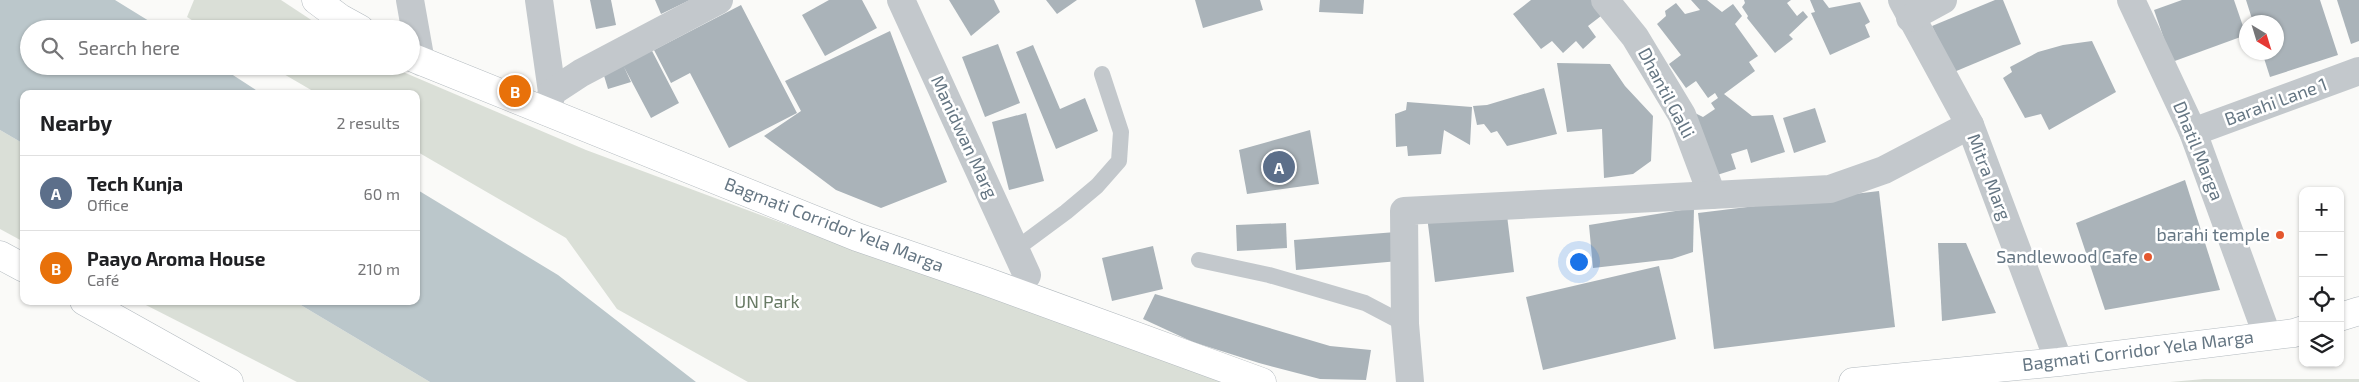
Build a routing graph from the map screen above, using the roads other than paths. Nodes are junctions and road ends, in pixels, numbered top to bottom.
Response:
1 (316, 0) edge
2 (410, 0) edge
3 (539, 0) edge
4 (719, 0) edge
5 (901, 0) edge
6 (1606, 0) edge
7 (1943, 0) edge
8 (2130, 0) edge
9 (1906, 9) edge
10 (344, 20) edge
11 (412, 20) edge
12 (420, 60) edge
13 (2359, 71) edge
14 (1102, 74) dead end
15 (549, 102) junction
16 (1970, 125) junction
17 (2193, 132) junction
18 (1712, 194) junction
19 (1016, 249) junction
20 (0, 255) edge
21 (1199, 260) dead end
22 (20, 266) edge
23 (1027, 275) dead end
24 (91, 305) edge
25 (2359, 311) edge
26 (2344, 316) edge
27 (1405, 324) junction
28 (2299, 331) edge
29 (2267, 335) junction
30 (2059, 362) junction
31 (229, 382) edge
32 (1262, 382) edge
33 (1410, 382) edge
34 (1853, 382) edge

1 - 10 main road
2 - 11 street
3 - 15 street
4 - 15 street
5 - 19 street, Manidwan Marg
6 - 18 street, Dhantil Galli
7 - 9 street
8 - 17 street, Dhatil Marga
9 - 16 street, Mitra Marg
12 - 15 main road, Bagmati Corridor Yela Marga
13 - 17 street, Barahi Lane 1
14 - 19 lane
15 - 32 main road, Bagmati Corridor Yela Marga
16 - 18 street
16 - 30 street, Mitra Marg
17 - 29 street, Dhatil Marga
18 - 27 street
19 - 23 street, Manidwan Marg
20 - 22 main road
21 - 27 lane
24 - 31 main road
25 - 26 main road
27 - 33 street
28 - 29 main road, Bagmati Corridor Yela Marga
29 - 30 main road, Bagmati Corridor Yela Marga
30 - 34 main road, Bagmati Corridor Yela Marga

